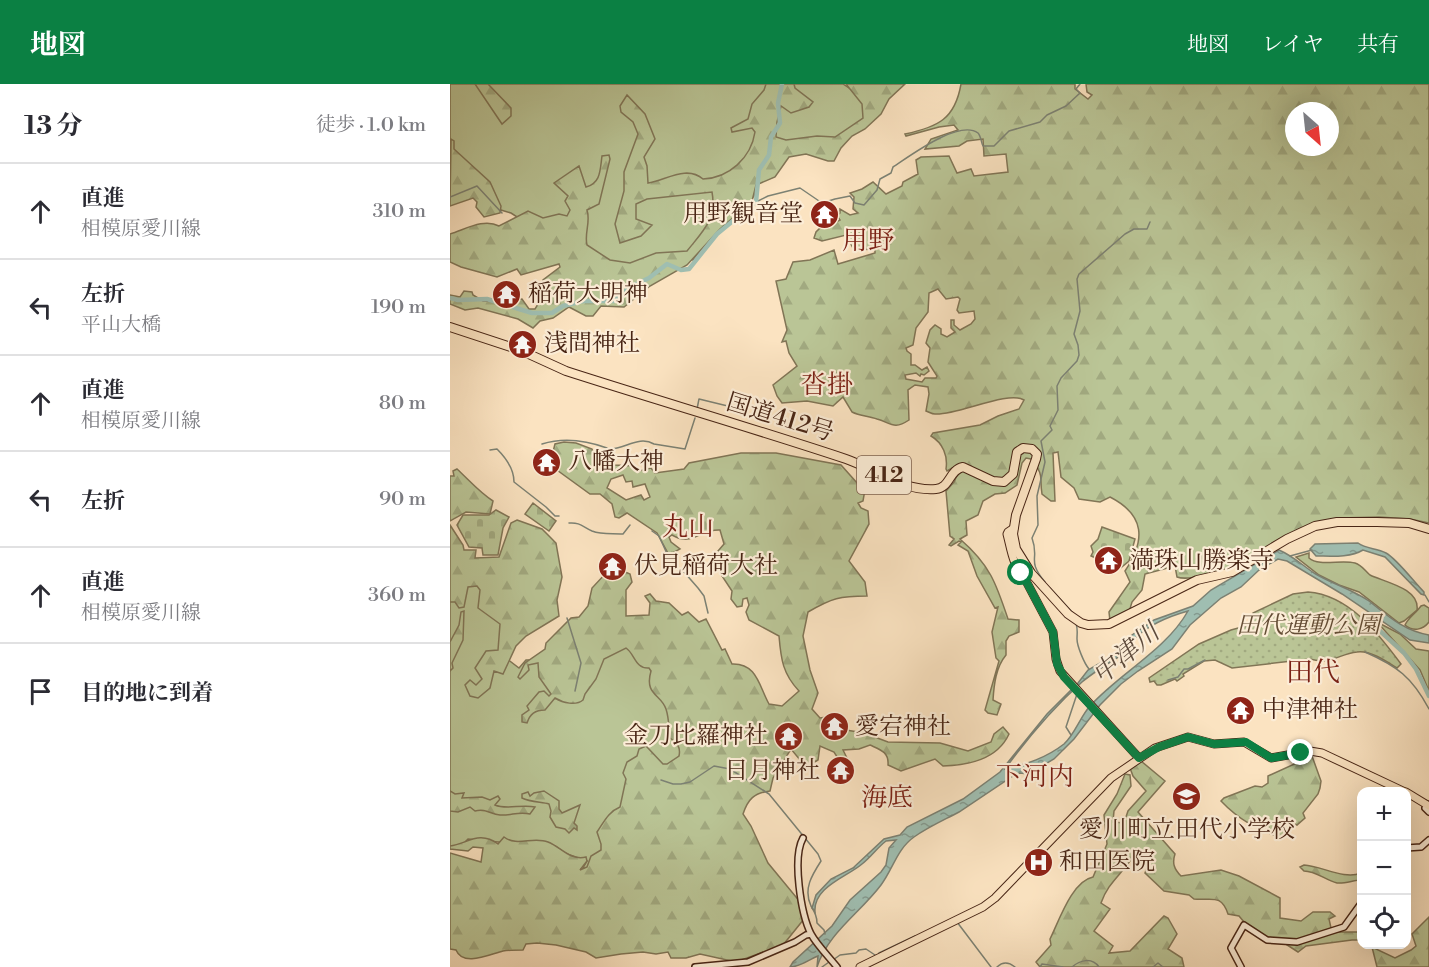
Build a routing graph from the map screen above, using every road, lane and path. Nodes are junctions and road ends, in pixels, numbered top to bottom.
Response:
1 (450, 327) edge
2 (1014, 528) junction
3 (1429, 529) edge
4 (1028, 575) junction
5 (1139, 758) junction
6 (1395, 787) edge
7 (1411, 795) edge
8 (1428, 807) edge
9 (803, 838) dead end
10 (1429, 840) edge
11 (1411, 848) edge
12 (1357, 909) edge
13 (812, 934) junction
14 (695, 967) edge
15 (837, 967) edge
16 (860, 967) edge
17 (1241, 967) edge

1 - 2 highway, 国道412号 / 412
2 - 4 highway, 国道412号 / 412
2 - 4 main road
3 - 4 highway, 国道412号 / 412
4 - 5 main road
5 - 6 main road
5 - 16 main road
7 - 8 main road
9 - 13 street
10 - 11 street
12 - 17 street
13 - 14 street
13 - 15 street

